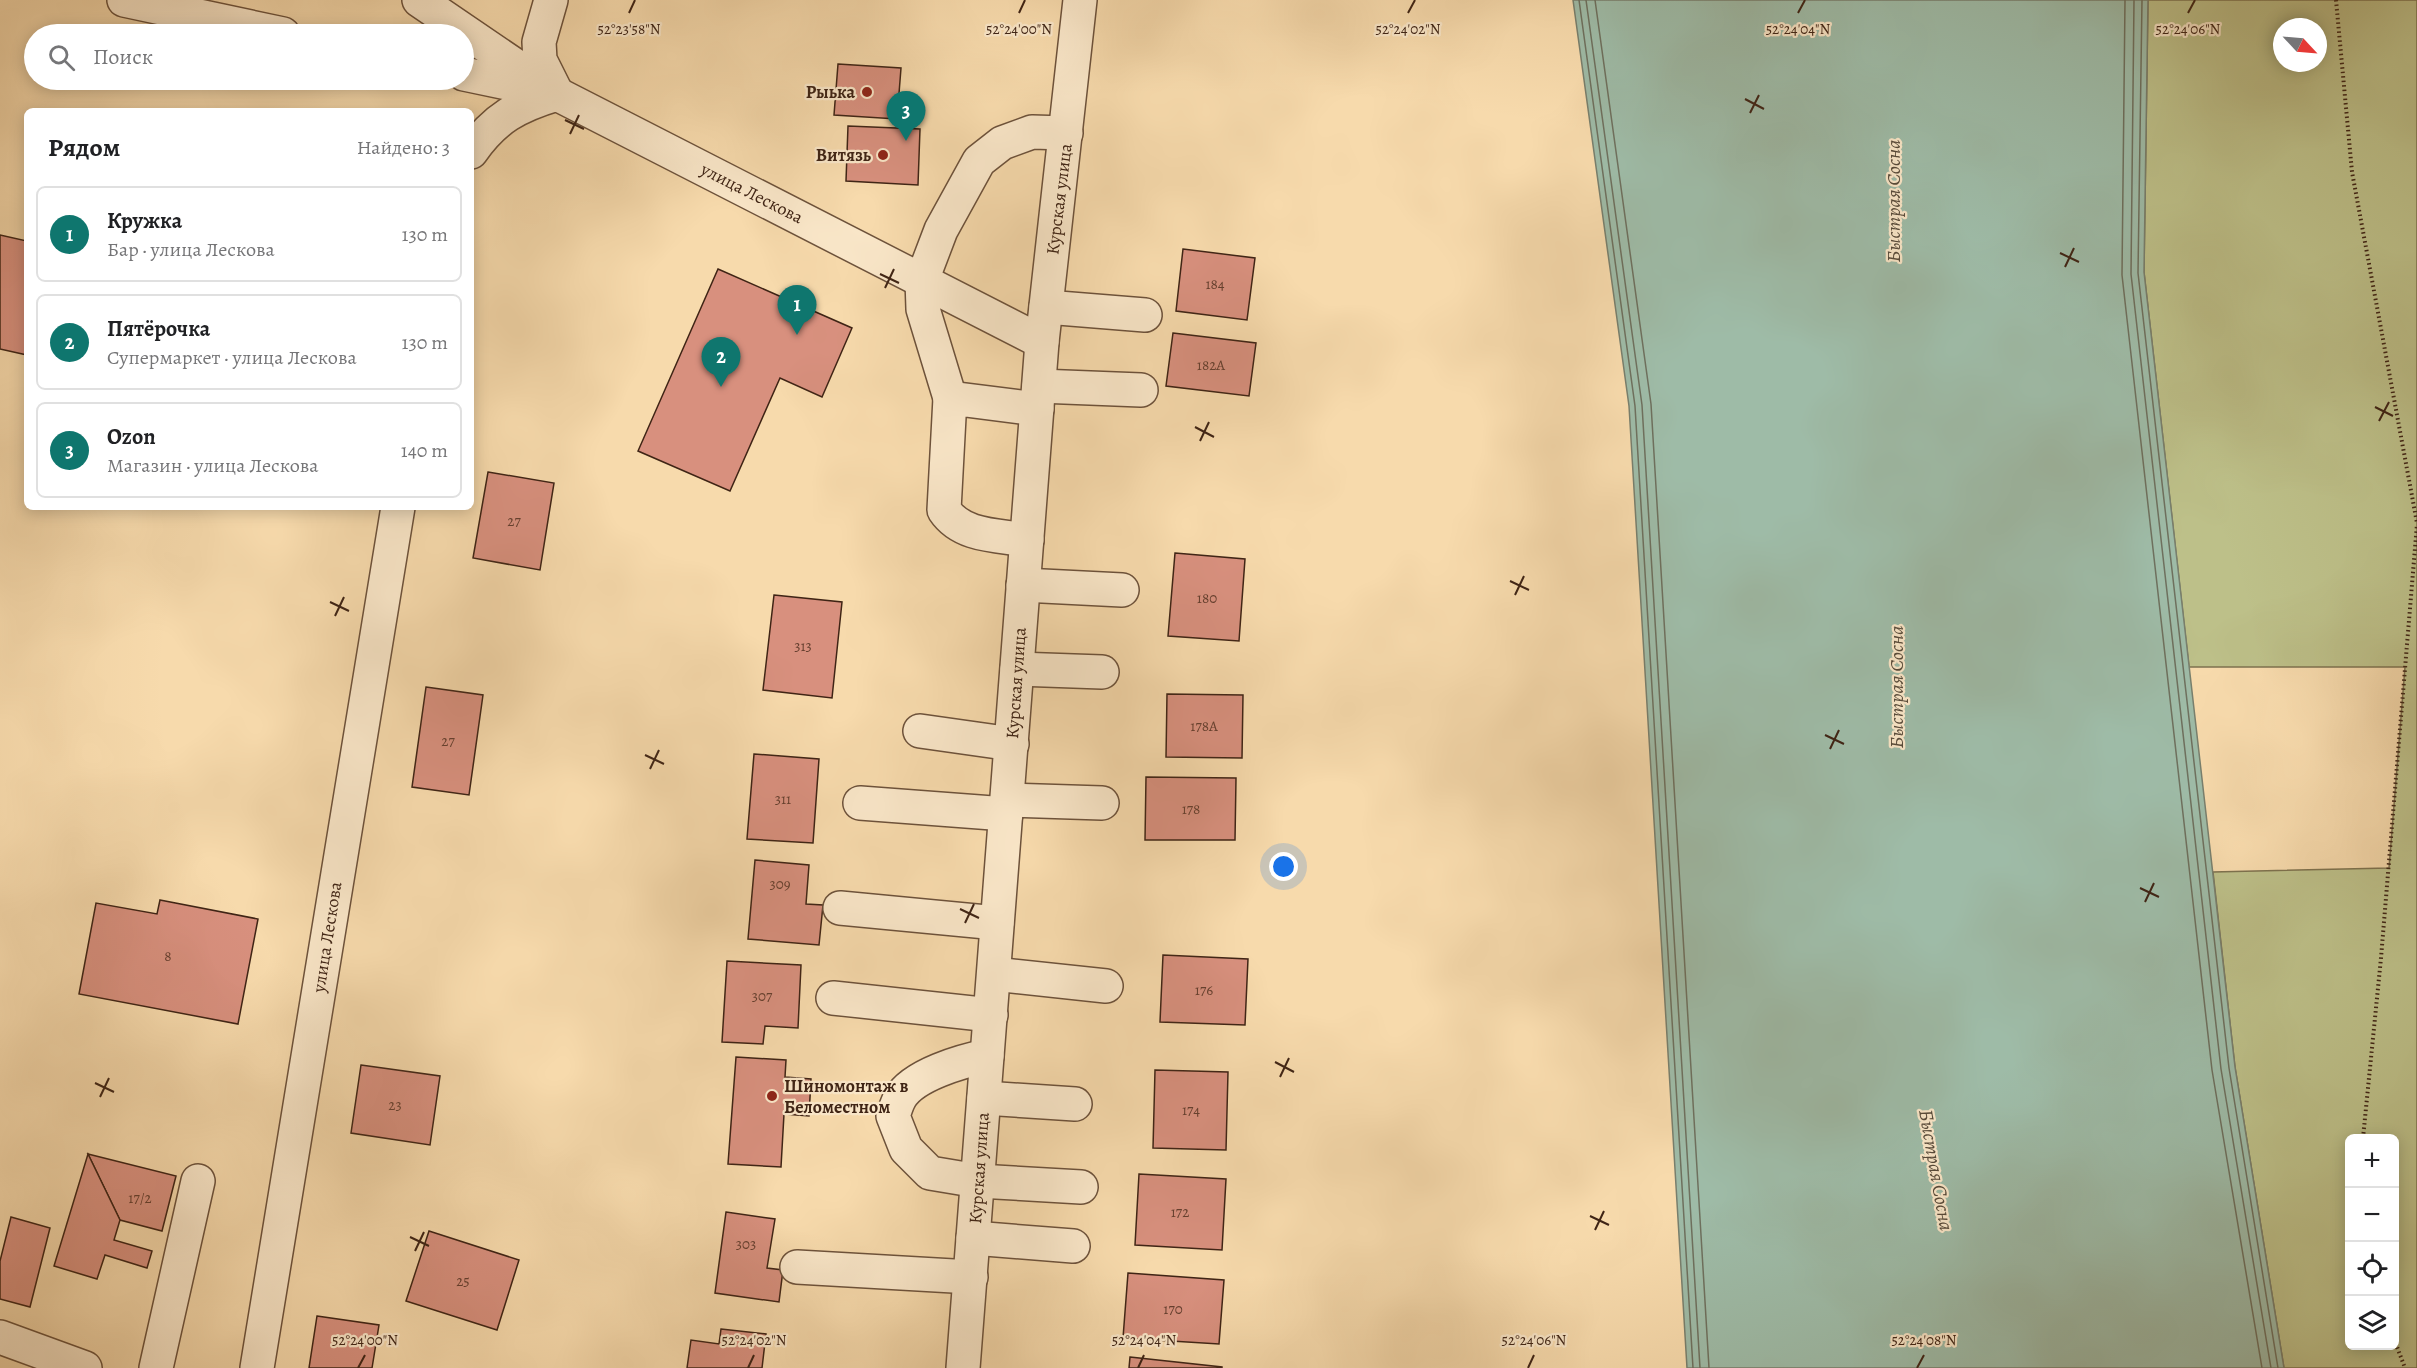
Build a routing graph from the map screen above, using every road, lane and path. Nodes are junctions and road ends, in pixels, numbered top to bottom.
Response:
1 (124, 0) edge
2 (419, 0) edge
3 (551, 0) edge
4 (1080, 0) edge
5 (2336, 0) edge
6 (236, 24) edge
7 (454, 24) edge
8 (474, 37) edge
9 (474, 76) edge
10 (557, 94) junction
11 (1066, 133) junction
12 (474, 148) edge
13 (922, 280) junction
14 (1046, 307) junction
15 (1145, 315) dead end
16 (1042, 342) junction
17 (1141, 390) dead end
18 (950, 398) junction
19 (1038, 398) junction
20 (398, 510) edge
21 (2417, 523) edge
22 (1027, 540) junction
23 (1023, 585) junction
24 (1122, 590) dead end
25 (1017, 669) junction
26 (1102, 672) dead end
27 (920, 731) dead end
28 (1012, 744) junction
29 (860, 803) dead end
30 (1102, 803) dead end
31 (1006, 807) junction
32 (840, 908) dead end
33 (998, 923) junction
34 (994, 974) junction
35 (1106, 986) dead end
36 (833, 998) dead end
37 (991, 1015) junction
38 (987, 1056) junction
39 (984, 1098) junction
40 (1075, 1104) dead end
41 (2363, 1134) edge
42 (198, 1181) dead end
43 (978, 1181) junction
44 (1081, 1187) dead end
45 (974, 1238) junction
46 (1073, 1246) dead end
47 (797, 1267) dead end
48 (971, 1277) junction
49 (0, 1337) edge
50 (2398, 1350) edge
51 (85, 1368) edge
52 (156, 1368) edge
53 (257, 1368) edge
54 (963, 1368) edge
55 (2405, 1368) edge

1 - 6 street
2 - 7 street
3 - 10 street
4 - 11 street, Курская улица
5 - 21 path
8 - 10 street
9 - 10 street
10 - 12 street
10 - 13 street, улица Лескова
11 - 13 street
11 - 14 street, Курская улица
13 - 16 street, улица Лескова
13 - 18 street
14 - 15 street
14 - 16 street, Курская улица
16 - 19 street, Курская улица
17 - 19 street
18 - 19 street
18 - 22 street
19 - 22 street, Курская улица
20 - 53 street, улица Лескова
21 - 41 path
22 - 23 street, Курская улица
23 - 24 street
23 - 25 street, Курская улица
25 - 26 street
25 - 28 street, Курская улица
27 - 28 street
28 - 31 street, Курская улица
29 - 31 street
30 - 31 street
31 - 33 street, Курская улица
32 - 33 street
33 - 34 street, Курская улица
34 - 35 street
34 - 37 street, Курская улица
36 - 37 street
37 - 38 street, Курская улица
38 - 39 street, Курская улица
38 - 43 street
39 - 40 street
39 - 43 street, Курская улица
42 - 52 street
43 - 44 street
43 - 45 street, Курская улица
45 - 46 street
45 - 48 street, Курская улица
47 - 48 street
48 - 54 street, Курская улица
49 - 51 street
50 - 55 path

